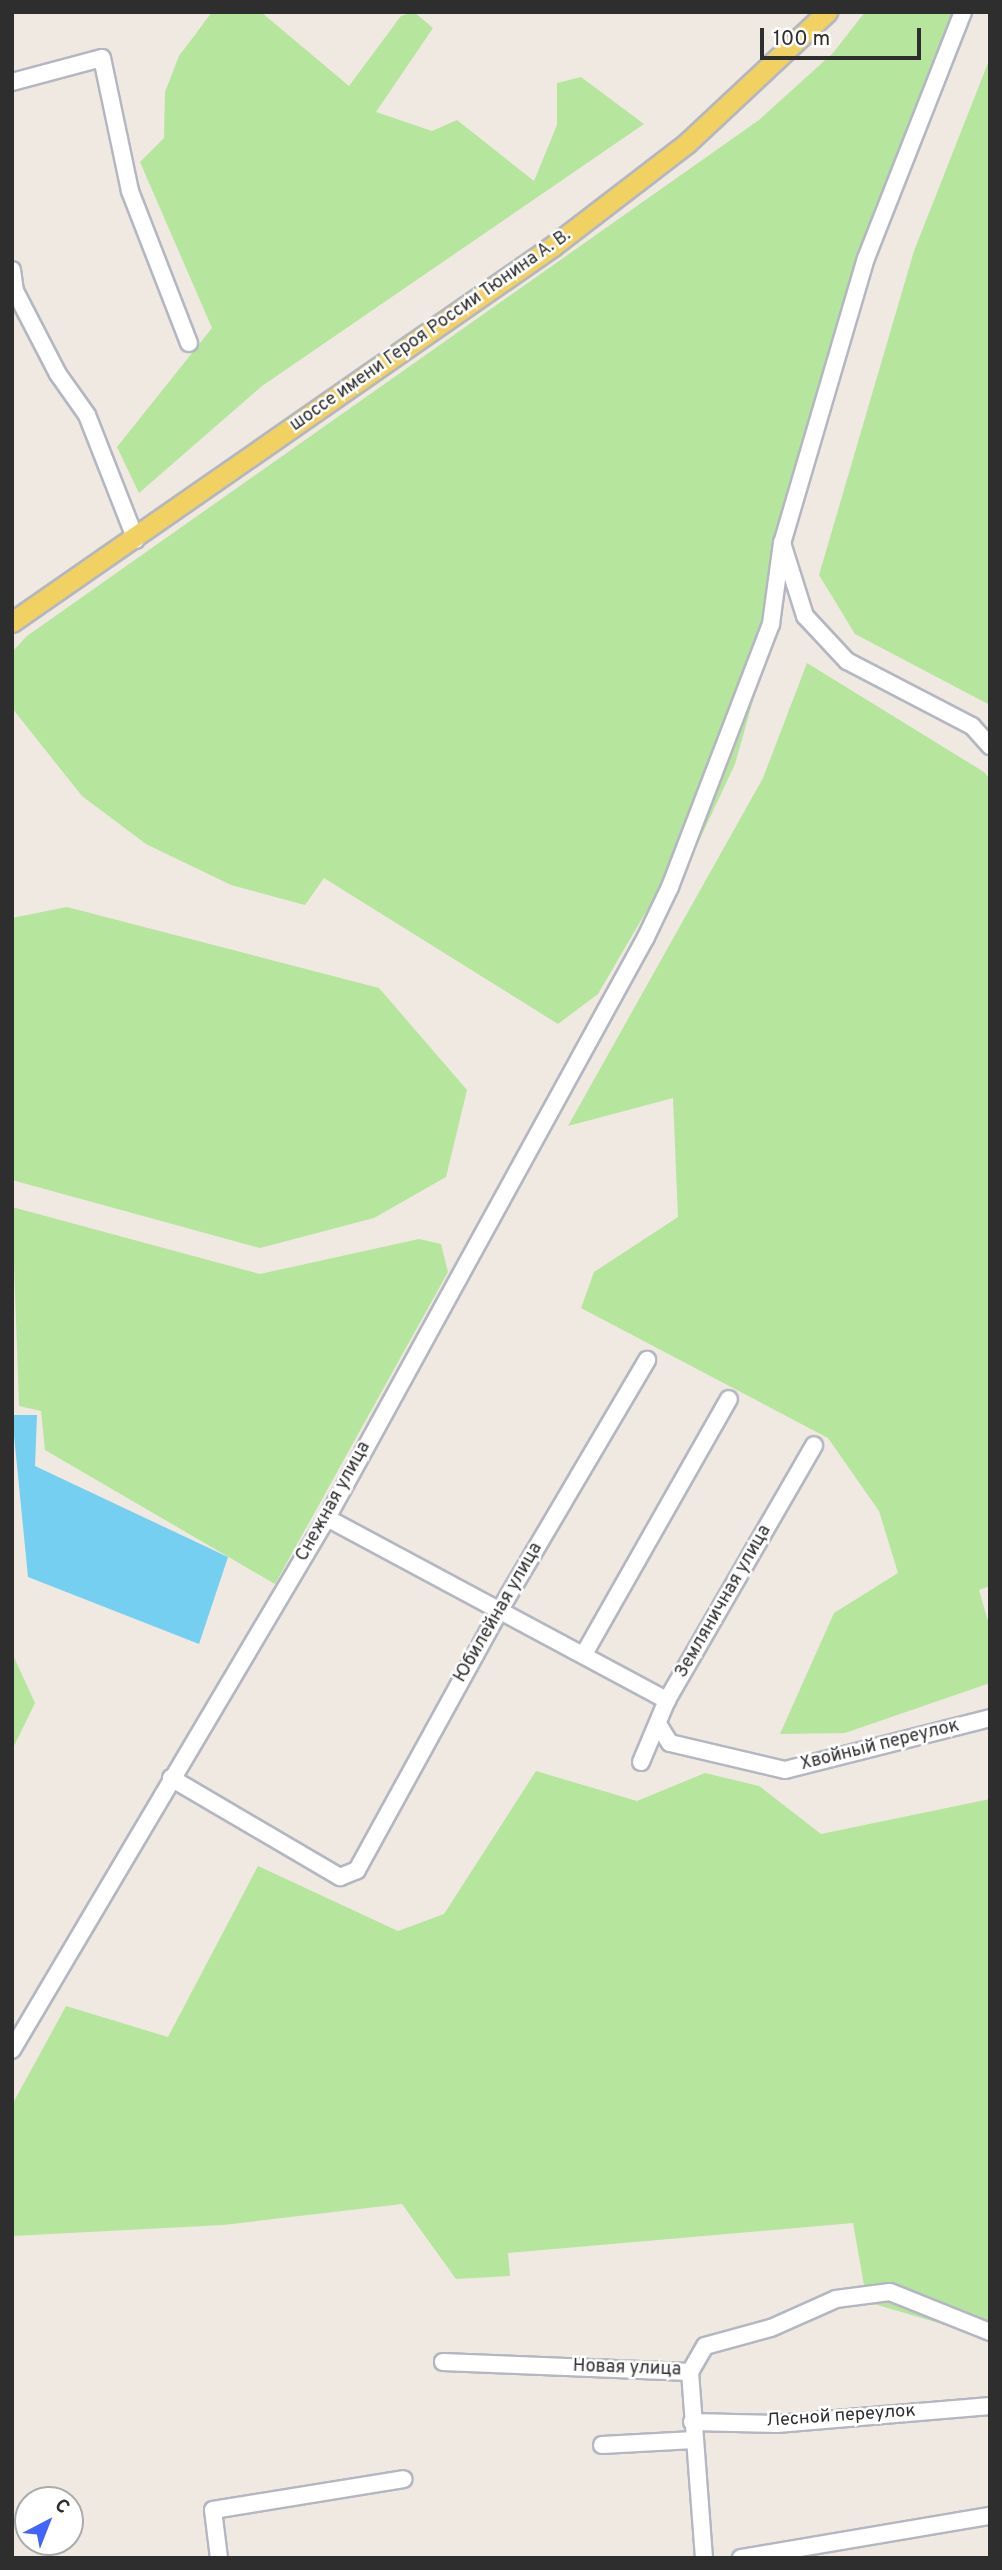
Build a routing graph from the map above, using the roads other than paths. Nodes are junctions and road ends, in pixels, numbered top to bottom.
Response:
1 (827, 12) edge
2 (963, 12) edge
3 (12, 82) edge
4 (12, 270) edge
5 (189, 343) dead end
6 (136, 540) junction
7 (782, 543) junction
8 (12, 622) edge
9 (990, 746) edge
10 (647, 1360) dead end
11 (729, 1399) dead end
12 (814, 1445) dead end
13 (327, 1518) junction
14 (501, 1608) junction
15 (584, 1654) junction
16 (667, 1700) junction
17 (990, 1718) edge
18 (658, 1724) junction
19 (641, 1762) dead end
20 (171, 1778) junction
21 (12, 2050) edge
22 (990, 2332) edge
23 (443, 2362) dead end
24 (690, 2372) junction
25 (990, 2406) edge
26 (692, 2422) junction
27 (694, 2440) junction
28 (602, 2445) dead end
29 (404, 2479) dead end
30 (990, 2516) edge
31 (219, 2558) edge
32 (704, 2558) edge
33 (741, 2558) edge

1 - 6 main road, шоссе имени Героя России Тюнина А. В.
2 - 7 street, Снежная улица
3 - 5 street
4 - 6 street
6 - 8 main road, шоссе имени Героя России Тюнина А. В.
7 - 9 street
7 - 13 street, Снежная улица
10 - 14 street, Юбилейная улица
11 - 15 street
12 - 16 street, Земляничная улица
13 - 14 street
13 - 20 street, Снежная улица
14 - 15 street
14 - 20 street, Юбилейная улица
15 - 16 street
16 - 18 street, Земляничная улица
17 - 18 street, Хвойный переулок
18 - 19 street, Земляничная улица
20 - 21 street, Снежная улица
22 - 24 street, Новая улица
23 - 24 street, Новая улица
24 - 26 street
25 - 26 street, Лесной переулок
26 - 27 street
27 - 28 street
27 - 32 street
29 - 31 street
30 - 33 street

